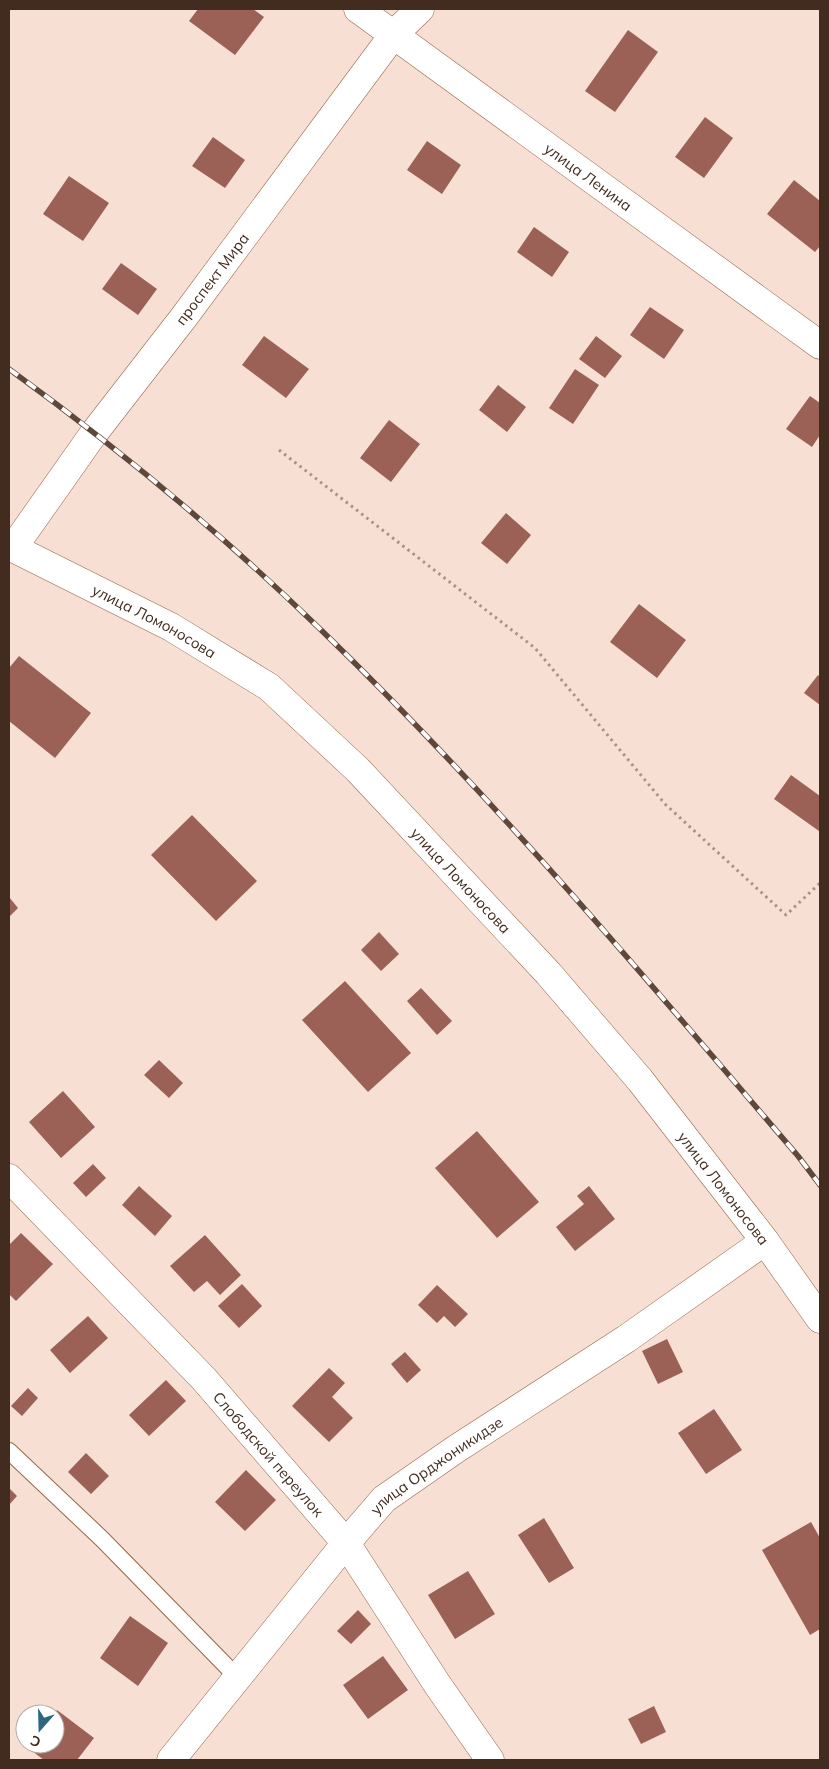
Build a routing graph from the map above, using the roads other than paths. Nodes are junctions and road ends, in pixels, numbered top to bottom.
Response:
1 (358, 9) edge
2 (420, 9) edge
3 (394, 34) junction
4 (820, 345) edge
5 (10, 549) edge
6 (9, 1178) edge
7 (764, 1241) junction
8 (820, 1319) edge
9 (9, 1451) edge
10 (346, 1542) junction
11 (238, 1678) junction
12 (171, 1760) edge
13 (490, 1760) edge

1 - 3 street, улица Ленина
2 - 3 street, проспект Мира
3 - 4 street, улица Ленина
3 - 5 street, проспект Мира
5 - 7 street, улица Ломоносова
6 - 10 street, Слободской переулок
7 - 8 street, улица Ломоносова
7 - 10 street, улица Орджоникидзе
9 - 11 lane
10 - 11 street, улица Орджоникидзе
10 - 13 street, Слободской переулок
11 - 12 street, улица Орджоникидзе

